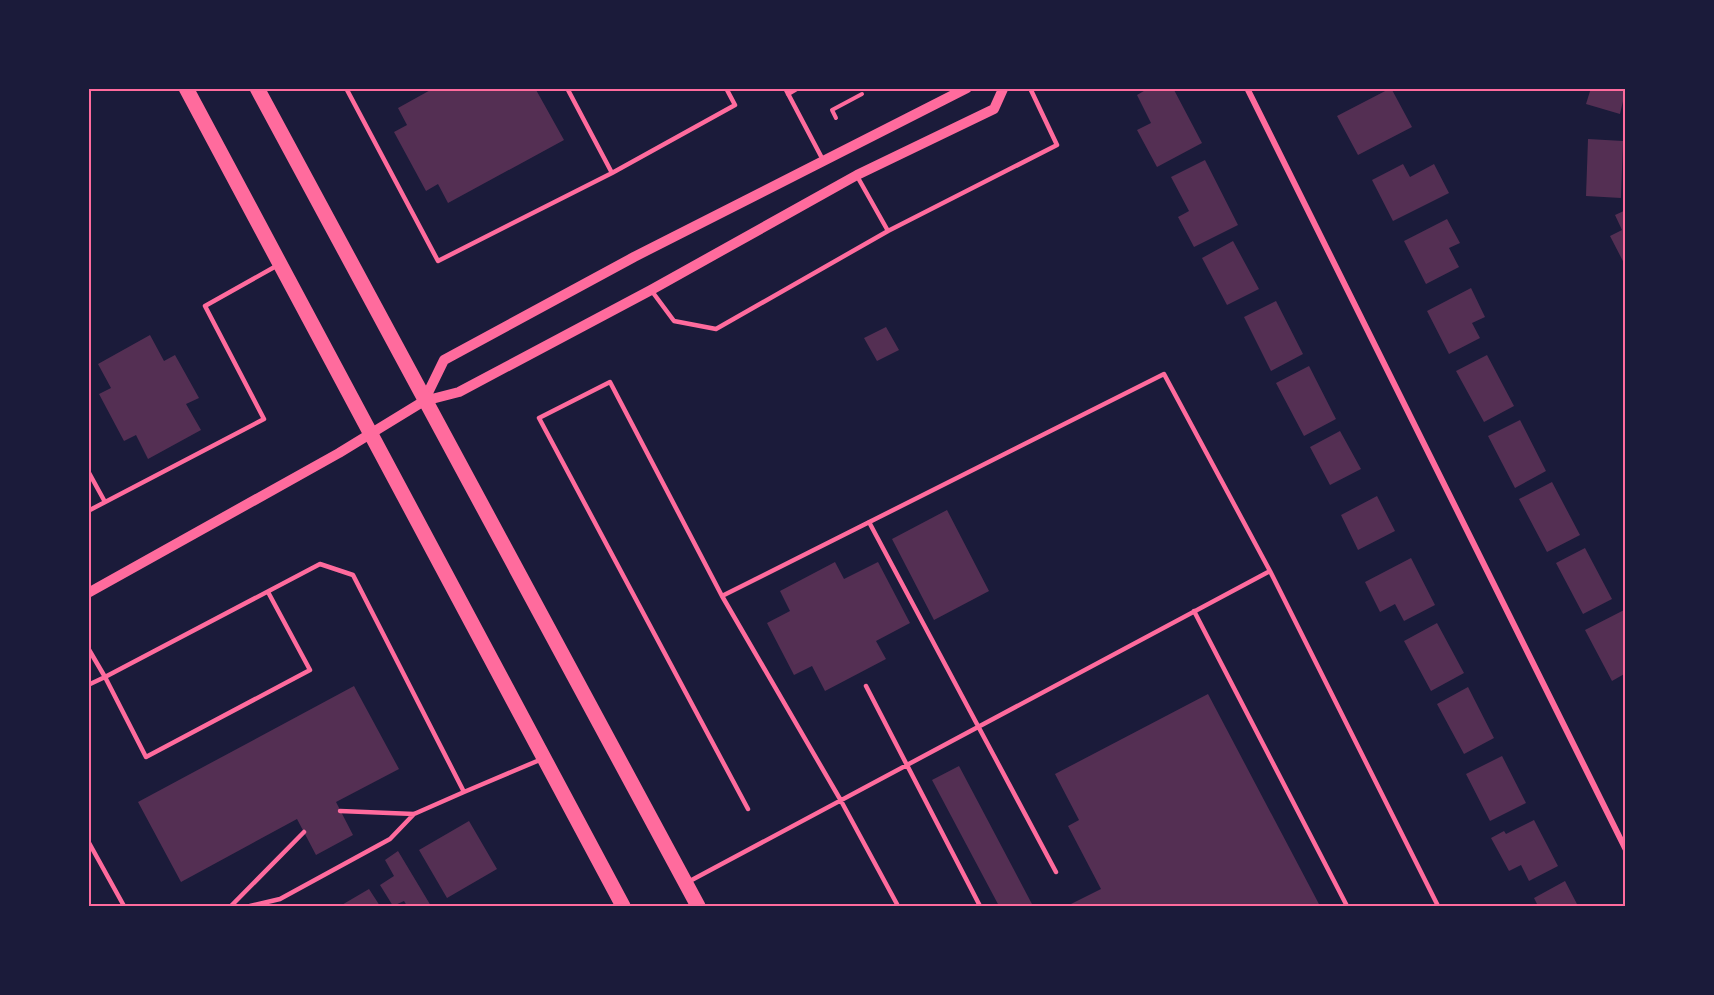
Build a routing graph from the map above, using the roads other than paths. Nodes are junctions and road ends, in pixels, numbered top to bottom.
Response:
1 (186, 88) edge
2 (257, 88) edge
3 (346, 88) edge
4 (567, 88) edge
5 (726, 88) edge
6 (785, 88) edge
7 (798, 88) edge
8 (967, 88) edge
9 (1030, 88) edge
10 (1247, 88) edge
11 (1003, 89) edge
12 (788, 94) junction
13 (823, 159) junction
14 (612, 173) junction
15 (857, 176) junction
16 (888, 231) junction
17 (280, 264) junction
18 (651, 290) junction
19 (424, 401) junction
20 (369, 435) junction
21 (88, 471) edge
22 (105, 502) junction
23 (88, 511) edge
24 (869, 522) junction
25 (1270, 571) junction
26 (268, 592) junction
27 (88, 593) edge
28 (722, 596) junction
29 (1194, 611) junction
30 (88, 648) edge
31 (105, 677) junction
32 (88, 685) edge
33 (866, 686) dead end
34 (977, 726) junction
35 (544, 758) junction
36 (904, 765) junction
37 (464, 792) junction
38 (840, 799) junction
39 (748, 809) dead end
40 (340, 810) dead end
41 (414, 814) junction
42 (304, 832) dead end
43 (88, 841) edge
44 (1626, 850) edge
45 (1056, 872) dead end
46 (685, 883) junction
47 (124, 906) edge
48 (231, 906) edge
49 (250, 906) edge
50 (623, 906) edge
51 (698, 906) edge
52 (898, 906) edge
53 (980, 906) edge
54 (1347, 906) edge
55 (1438, 906) edge

1 - 17 main road
2 - 19 main road
3 - 14 lane
4 - 14 lane
5 - 14 lane
6 - 12 lane
7 - 12 lane
8 - 13 street
9 - 16 lane
10 - 44 street
11 - 15 street
12 - 13 lane
13 - 19 street
15 - 16 lane
15 - 18 street
16 - 18 lane
17 - 20 main road
17 - 22 lane
18 - 19 street
19 - 20 street
19 - 46 main road
20 - 27 street
20 - 35 main road
21 - 22 lane
22 - 23 lane
24 - 25 lane
24 - 28 lane
24 - 34 lane
25 - 29 lane
25 - 55 lane
26 - 31 lane
26 - 31 lane
26 - 37 lane
28 - 38 lane
28 - 39 lane
29 - 34 lane
29 - 54 lane
30 - 31 lane
31 - 32 lane
33 - 36 lane
34 - 36 lane
34 - 45 lane
35 - 37 lane
35 - 50 main road
36 - 38 lane
36 - 53 lane
37 - 41 lane
38 - 46 lane
38 - 52 lane
40 - 41 lane
41 - 49 lane
42 - 48 lane
43 - 47 lane
46 - 51 main road

